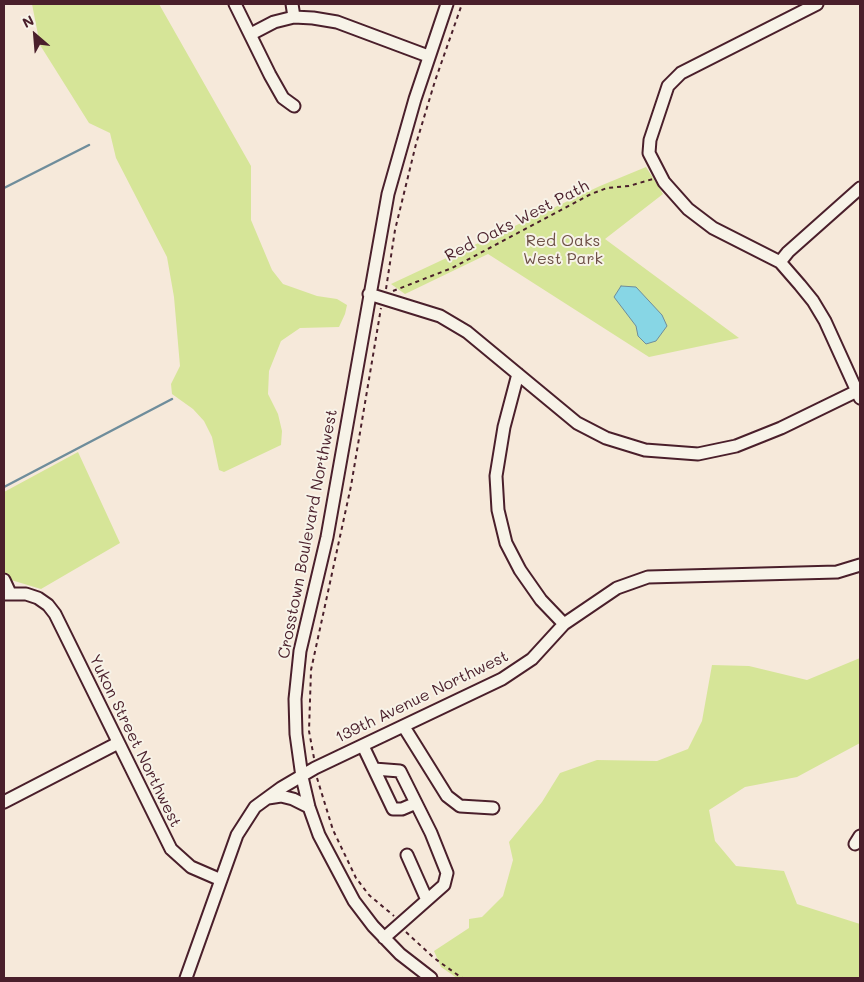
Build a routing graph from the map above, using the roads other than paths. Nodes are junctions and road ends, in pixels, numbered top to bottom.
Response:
1 (235, 4) edge
2 (292, 4) edge
3 (446, 4) edge
4 (817, 4) edge
5 (294, 17) junction
6 (251, 34) junction
7 (428, 56) junction
8 (294, 106) dead end
9 (860, 188) edge
10 (780, 262) junction
11 (369, 294) junction
12 (518, 374) junction
13 (859, 394) edge
14 (860, 564) edge
15 (4, 580) edge
16 (7, 594) edge
17 (564, 624) junction
18 (404, 727) junction
19 (118, 743) junction
20 (363, 746) junction
21 (374, 769) junction
22 (302, 777) junction
23 (264, 798) junction
24 (4, 802) edge
25 (416, 803) junction
26 (309, 807) junction
27 (493, 808) dead end
28 (407, 855) dead end
29 (221, 880) junction
30 (427, 900) junction
31 (384, 938) junction
32 (186, 978) edge
33 (431, 978) edge

1 - 6 street
2 - 5 street
3 - 7 street, Crosstown Boulevard Northwest
4 - 10 street
5 - 6 street
5 - 7 street
6 - 8 street
7 - 11 street, Crosstown Boulevard Northwest
9 - 10 street
10 - 13 street
11 - 12 street
11 - 22 street, Crosstown Boulevard Northwest
12 - 13 street
12 - 17 street
14 - 17 street, 139th Avenue Northwest
15 - 16 street
16 - 19 street, Yukon Street Northwest
17 - 18 street, 139th Avenue Northwest
18 - 20 street, 139th Avenue Northwest
18 - 27 street
19 - 24 street
19 - 29 street, Yukon Street Northwest
20 - 21 street
20 - 22 street, 139th Avenue Northwest
21 - 25 street
21 - 25 street
22 - 23 street, 139th Avenue Northwest
22 - 26 street, Crosstown Boulevard Northwest
23 - 26 street
23 - 29 street, 139th Avenue Northwest
25 - 30 street
26 - 31 street, Crosstown Boulevard Northwest
28 - 30 street
29 - 32 street, 139th Avenue Northwest
30 - 31 street
31 - 33 street, Crosstown Boulevard Northwest

